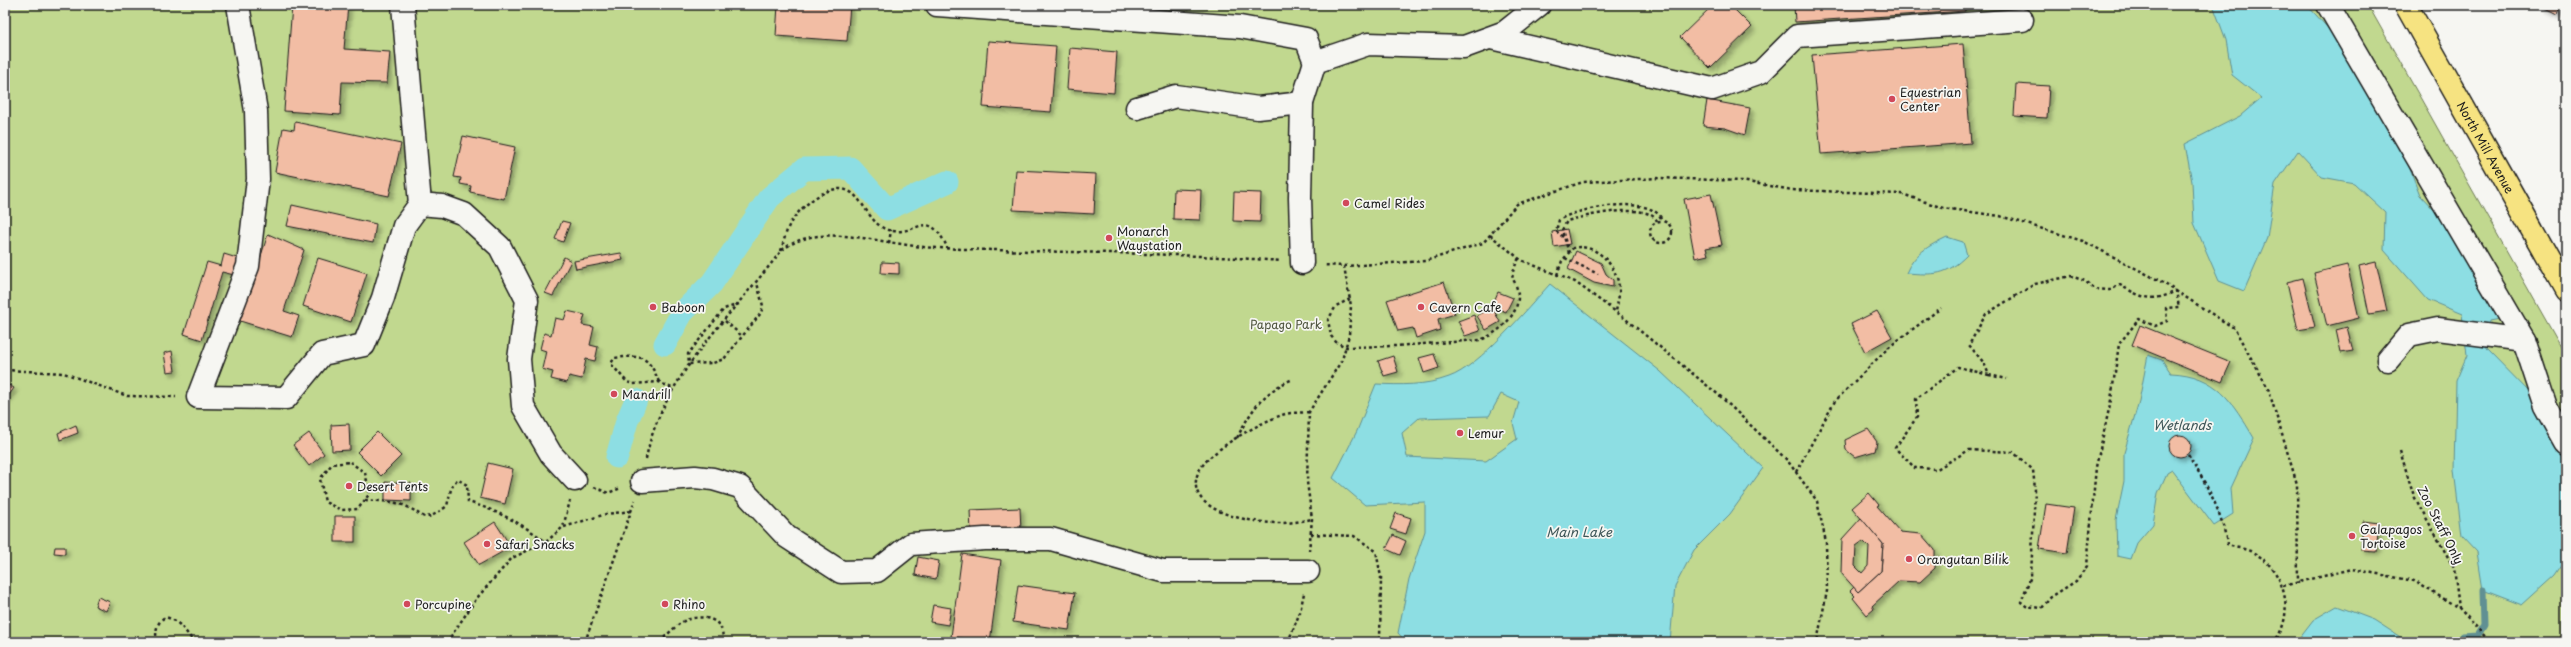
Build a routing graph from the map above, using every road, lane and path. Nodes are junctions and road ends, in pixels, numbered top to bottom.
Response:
1 (238, 5) edge
2 (403, 5) edge
3 (937, 5) edge
4 (1539, 5) edge
5 (2328, 5) edge
6 (2406, 5) edge
7 (2022, 20) dead end
8 (1491, 38) junction
9 (1315, 62) junction
10 (1302, 103) junction
11 (1137, 108) dead end
12 (420, 204) junction
13 (1657, 221) junction
14 (1662, 221) junction
15 (891, 230) junction
16 (1490, 235) junction
17 (1563, 237) junction
18 (889, 243) junction
19 (948, 249) junction
20 (781, 251) junction
21 (1569, 253) junction
22 (1519, 258) junction
23 (1565, 258) junction
24 (1302, 263) junction
25 (1344, 266) junction
26 (1598, 274) dead end
27 (1557, 275) junction
28 (757, 283) junction
29 (2566, 290) edge
30 (2176, 291) junction
31 (1350, 299) junction
32 (739, 304) junction
33 (1941, 308) dead end
34 (1616, 312) junction
35 (726, 321) junction
36 (742, 336) junction
37 (2524, 340) junction
38 (1346, 347) junction
39 (2388, 360) dead end
40 (689, 364) junction
41 (5, 370) edge
42 (1989, 375) junction
43 (1293, 380) dead end
44 (2007, 380) dead end
45 (659, 382) junction
46 (674, 389) junction
47 (198, 397) junction
48 (1309, 412) junction
49 (1237, 438) junction
50 (2566, 443) edge
51 (2400, 451) dead end
52 (2188, 455) dead end
53 (1796, 472) junction
54 (575, 480) junction
55 (642, 481) junction
56 (365, 500) junction
57 (632, 511) junction
58 (1312, 519) junction
59 (563, 527) junction
60 (1311, 534) junction
61 (546, 542) junction
62 (1308, 571) junction
63 (2298, 584) junction
64 (2283, 586) junction
65 (2459, 608) junction
66 (157, 642) edge
67 (194, 642) edge
68 (447, 642) edge
69 (584, 642) edge
70 (660, 642) edge
71 (722, 642) edge
72 (1288, 642) edge
73 (1380, 642) edge
74 (1818, 642) edge
75 (2274, 642) edge
76 (2490, 642) edge

1 - 47 lane
2 - 12 lane
3 - 9 lane
4 - 8 lane
5 - 37 lane
6 - 29 main road, North Mill Avenue
7 - 8 lane
8 - 9 lane
9 - 10 lane
10 - 11 lane
10 - 24 lane
12 - 47 lane
12 - 54 lane
13 - 14 path
13 - 14 path
13 - 17 path
14 - 17 path
15 - 18 path
15 - 19 path
15 - 20 path
16 - 22 path
16 - 25 path
16 - 30 path
17 - 21 path
18 - 19 path
18 - 20 path
19 - 24 path
20 - 28 path
21 - 23 path
21 - 34 path
22 - 27 path
22 - 38 path
23 - 26 path
23 - 27 path
24 - 25 path
25 - 31 path
27 - 34 path
28 - 32 path
28 - 36 path
30 - 42 path
30 - 42 path
30 - 63 path
31 - 38 path
31 - 38 path
32 - 35 path
32 - 40 path
33 - 53 path
34 - 53 path
35 - 36 path
35 - 40 path
36 - 40 path
37 - 39 lane
37 - 50 lane
38 - 48 path
40 - 46 path
41 - 47 path
42 - 44 path
43 - 49 path
45 - 45 path
45 - 46 path
46 - 55 path
48 - 49 path
48 - 58 path
49 - 58 path
51 - 65 path, Zoo Staff Only
52 - 64 path
53 - 74 path
54 - 55 path
54 - 59 path
55 - 57 path
55 - 62 lane
56 - 56 path
56 - 61 path
57 - 59 path
57 - 69 path
58 - 60 path
59 - 61 path
60 - 62 path
60 - 73 path
61 - 68 path
62 - 72 path
63 - 64 path
63 - 65 path
64 - 75 path
65 - 76 path
66 - 67 path
70 - 71 path

